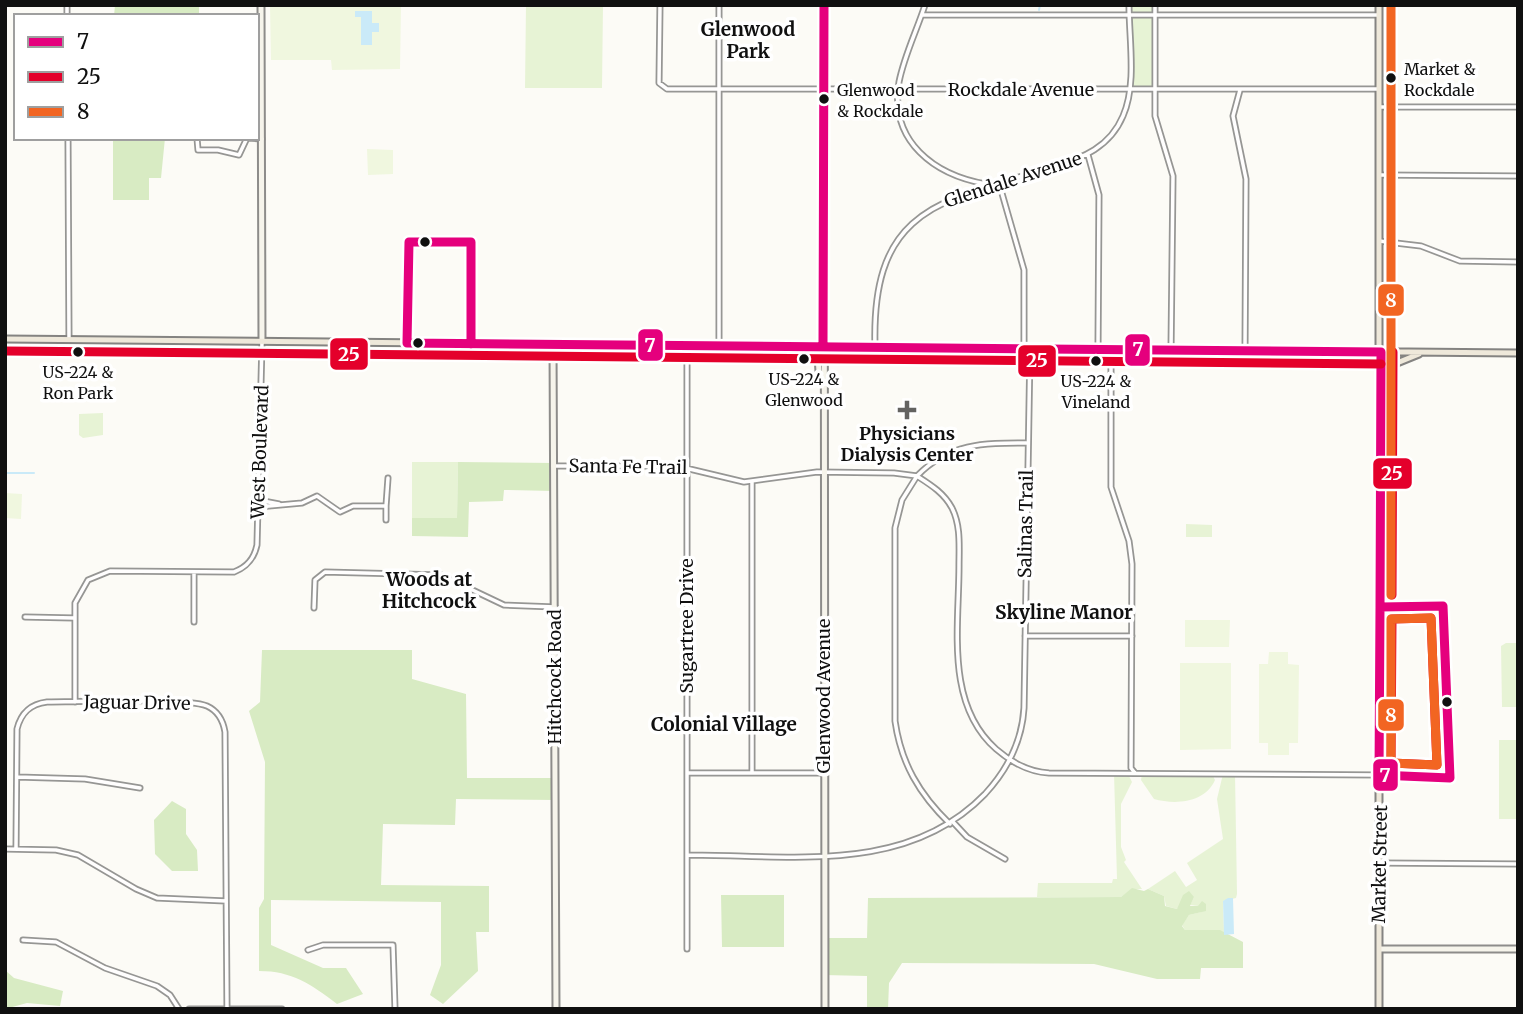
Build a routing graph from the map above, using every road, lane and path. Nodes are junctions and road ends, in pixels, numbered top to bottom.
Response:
1 (261, 5) edge
2 (660, 5) edge
3 (719, 5) edge
4 (824, 5) edge
5 (925, 5) edge
6 (1129, 5) edge
7 (1155, 5) edge
8 (1379, 5) edge
9 (922, 15) junction
10 (1129, 15) junction
11 (1155, 15) junction
12 (1378, 15) junction
13 (1379, 89) junction
14 (719, 90) junction
15 (824, 90) junction
16 (899, 90) junction
17 (1130, 90) junction
18 (1154, 90) junction
19 (1240, 90) junction
20 (1379, 107) junction
21 (1518, 107) edge
22 (259, 139) edge
23 (262, 139) junction
24 (68, 140) edge
25 (197, 140) edge
26 (246, 140) edge
27 (1088, 155) junction
28 (1379, 175) junction
29 (1518, 176) edge
30 (999, 183) junction
31 (989, 185) junction
32 (1379, 241) junction
33 (1518, 262) edge
34 (5, 339) edge
35 (69, 340) junction
36 (262, 342) junction
37 (553, 345) junction
38 (687, 345) junction
39 (719, 346) junction
40 (823, 347) junction
41 (875, 347) junction
42 (1027, 348) junction
43 (1098, 349) junction
44 (1111, 349) junction
45 (1171, 350) junction
46 (1245, 351) junction
47 (1381, 352) junction
48 (1432, 352) junction
49 (1518, 353) edge
50 (1381, 385) junction
51 (1027, 443) junction
52 (553, 466) junction
53 (687, 467) junction
54 (824, 472) junction
55 (916, 476) junction
56 (388, 478) dead end
57 (752, 482) junction
58 (258, 500) junction
59 (279, 504) junction
60 (386, 506) junction
61 (258, 507) junction
62 (386, 520) dead end
63 (194, 572) junction
64 (555, 607) junction
65 (314, 608) dead end
66 (25, 617) dead end
67 (74, 618) junction
68 (194, 622) dead end
69 (1024, 636) junction
70 (1132, 636) junction
71 (75, 702) junction
72 (1010, 759) junction
73 (687, 773) junction
74 (752, 773) junction
75 (824, 773) junction
76 (1135, 774) junction
77 (1379, 775) junction
78 (17, 777) junction
79 (140, 788) dead end
80 (951, 823) junction
81 (5, 849) edge
82 (16, 849) junction
83 (687, 855) junction
84 (824, 855) junction
85 (1005, 859) dead end
86 (1380, 863) junction
87 (1518, 864) edge
88 (226, 901) junction
89 (23, 940) dead end
90 (687, 948) dead end
91 (1380, 949) junction
92 (308, 950) dead end
93 (1518, 950) edge
94 (226, 1008) edge
95 (179, 1009) edge
96 (188, 1009) edge
97 (282, 1009) edge
98 (395, 1009) edge
99 (556, 1009) edge
100 (825, 1009) edge
101 (1379, 1009) edge

1 - 23 street, West Boulevard
2 - 14 street, Rockdale Avenue
3 - 14 street
4 - 15 street, Glenwood Avenue
5 - 9 street
6 - 10 street, Glendale Avenue
7 - 11 street
8 - 12 main road, Market Street
9 - 10 street
9 - 16 street
10 - 11 street
10 - 17 street, Glendale Avenue
11 - 12 street
11 - 18 street
12 - 13 main road, Market Street
13 - 19 street, Rockdale Avenue
13 - 20 main road, Market Street
14 - 15 street, Rockdale Avenue
14 - 39 street
15 - 16 street, Rockdale Avenue
15 - 40 street, Glenwood Avenue
16 - 17 street, Rockdale Avenue
16 - 31 street
17 - 18 street, Rockdale Avenue
17 - 27 street, Glendale Avenue
18 - 19 street, Rockdale Avenue
18 - 45 street
19 - 46 street
20 - 21 street
20 - 28 main road, Market Street
22 - 23 street
23 - 36 street, West Boulevard
24 - 35 street
25 - 26 street
27 - 30 street, Glendale Avenue
27 - 43 street
28 - 29 street
28 - 32 main road, Market Street
30 - 31 street, Glendale Avenue
30 - 42 street, Salinas Trail
31 - 41 street, Glendale Avenue
32 - 33 street
32 - 47 main road, Market Street
34 - 35 main road
35 - 36 main road
36 - 37 main road
36 - 58 street, West Boulevard
37 - 38 main road
37 - 52 street, Hitchcock Road
38 - 39 main road
38 - 53 street, Sugartree Drive
39 - 40 main road
40 - 41 main road
40 - 54 street, Glenwood Avenue
41 - 42 main road
42 - 43 main road
42 - 51 street, Salinas Trail
43 - 44 main road
44 - 45 main road
44 - 70 street
45 - 46 main road
46 - 47 main road
47 - 48 main road
47 - 50 main road, Market Street
48 - 49 main road
48 - 50 main road
50 - 77 main road, Market Street
51 - 55 street
51 - 69 street, Salinas Trail
52 - 53 street, Santa Fe Trail
52 - 64 street, Hitchcock Road
53 - 57 street, Santa Fe Trail
53 - 73 street, Sugartree Drive
54 - 55 street, Santa Fe Trail
54 - 57 street, Santa Fe Trail
54 - 75 street, Glenwood Avenue
55 - 72 street
55 - 80 street
56 - 60 street
57 - 74 street
58 - 59 street
58 - 61 street, West Boulevard
59 - 60 street
59 - 61 street
60 - 62 street
61 - 63 street, West Boulevard
63 - 67 street, West Boulevard
63 - 68 street
64 - 65 street
64 - 99 street, Hitchcock Road
66 - 67 street
67 - 71 street, West Boulevard
69 - 70 street
69 - 72 street, Salinas Trail
70 - 76 street
71 - 78 street, Jaguar Drive
71 - 88 street, Jaguar Drive
72 - 76 street
72 - 80 street, Salinas Trail
73 - 74 street
73 - 83 street, Sugartree Drive
74 - 75 street
75 - 84 street, Glenwood Avenue
76 - 77 street
77 - 86 main road, Market Street
78 - 79 street
78 - 82 street, Jaguar Drive
80 - 84 street, Salinas Trail
80 - 85 street
81 - 82 street
82 - 88 street
83 - 84 street, Salinas Trail
83 - 90 street, Sugartree Drive
84 - 100 street, Glenwood Avenue
86 - 87 street
86 - 91 main road, Market Street
88 - 94 street, Jaguar Drive
89 - 95 street
91 - 93 street
91 - 101 main road, Market Street
92 - 98 street
94 - 96 street
94 - 97 street

